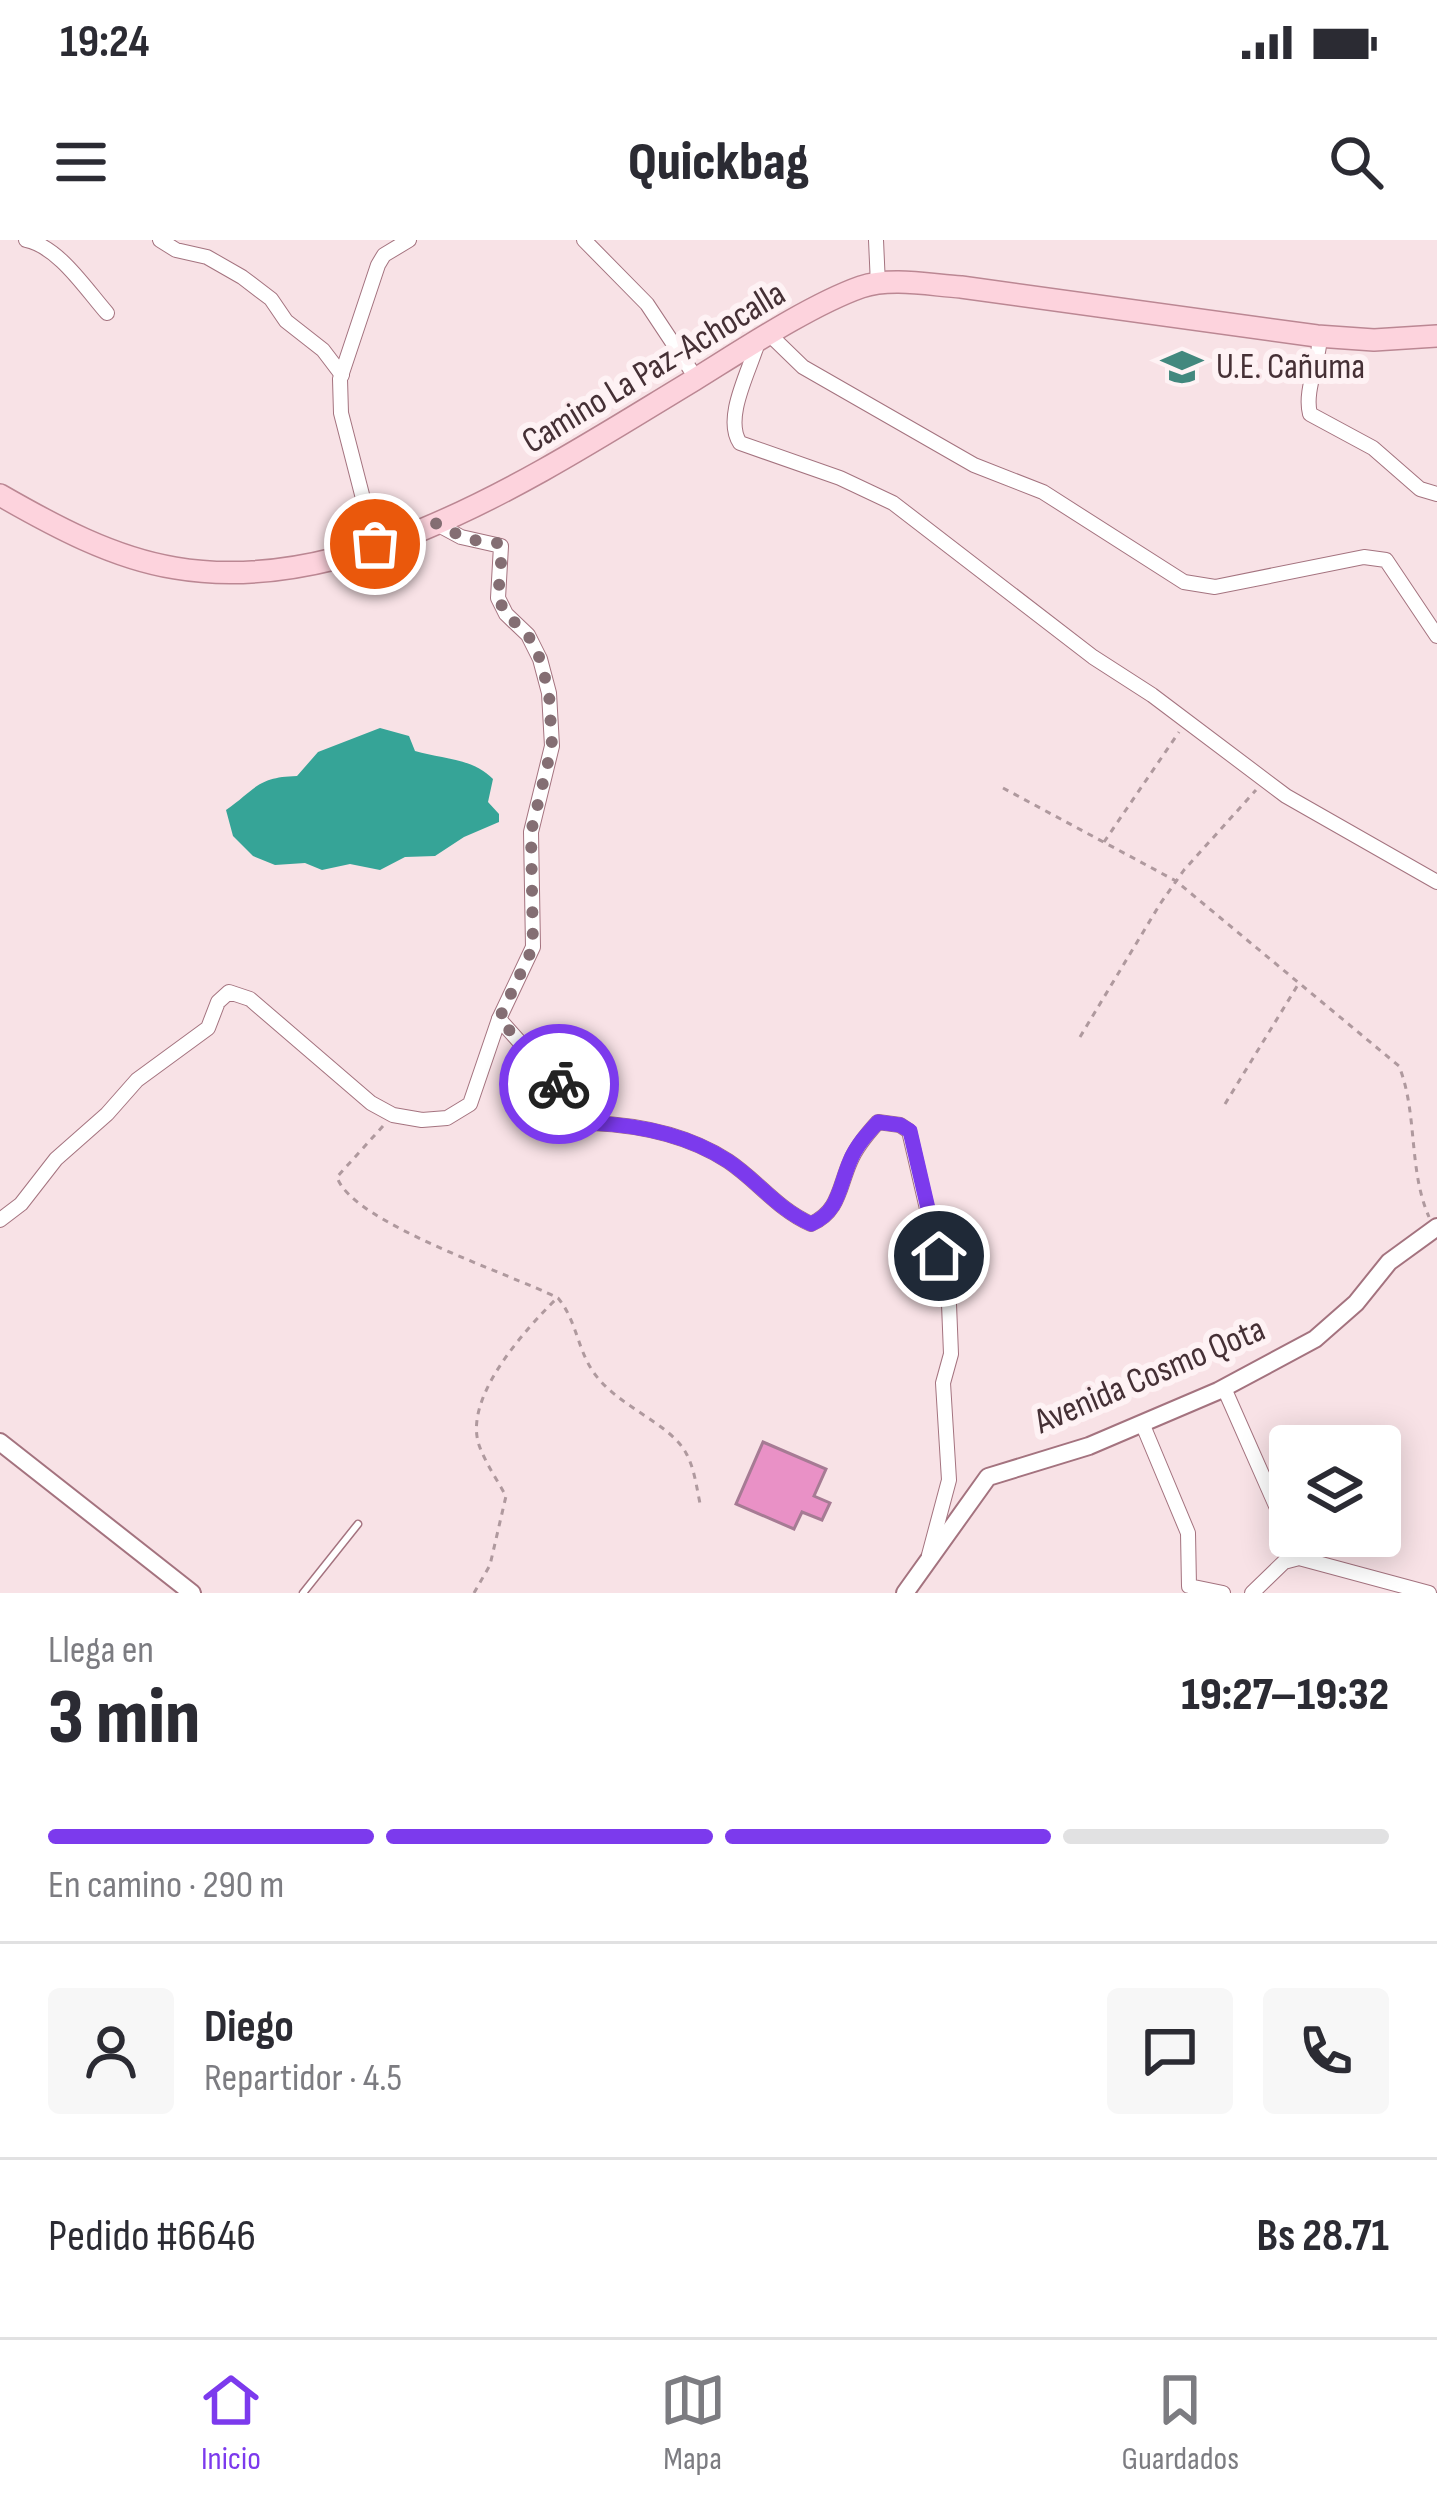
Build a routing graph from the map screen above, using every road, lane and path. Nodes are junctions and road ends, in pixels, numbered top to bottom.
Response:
1 (26, 240) edge
2 (160, 240) edge
3 (410, 240) edge
4 (584, 240) edge
5 (876, 240) edge
6 (878, 285) junction
7 (107, 313) dead end
8 (1437, 336) edge
9 (1320, 337) junction
10 (764, 338) junction
11 (342, 375) junction
12 (696, 378) junction
13 (0, 494) edge
14 (1437, 494) edge
15 (435, 523) junction
16 (375, 544) junction
17 (1437, 636) edge
18 (1187, 720) junction
19 (1264, 781) junction
20 (1003, 788) dead end
21 (1104, 842) junction
22 (1176, 881) junction
23 (1437, 882) edge
24 (1300, 982) junction
25 (499, 1019) junction
26 (1080, 1037) dead end
27 (1225, 1104) dead end
28 (393, 1115) junction
29 (0, 1220) edge
30 (1436, 1228) edge
31 (558, 1298) junction
32 (1224, 1388) junction
33 (1142, 1423) junction
34 (0, 1442) edge
35 (701, 1508) dead end
36 (358, 1524) dead end
37 (1299, 1558) junction
38 (927, 1566) junction
39 (1185, 1589) edge
40 (192, 1593) edge
41 (303, 1593) edge
42 (474, 1593) edge
43 (905, 1593) edge
44 (1223, 1593) edge
45 (1252, 1593) edge
46 (1429, 1593) edge

1 - 7 street
2 - 11 street
3 - 11 street
4 - 12 street
5 - 6 street
6 - 9 main road, Camino La Paz-Achocalla
6 - 10 main road, Camino La Paz-Achocalla
8 - 9 main road, Camino La Paz-Achocalla
9 - 14 street
10 - 12 main road, Camino La Paz-Achocalla
10 - 17 street
10 - 18 street
11 - 16 street
12 - 15 main road, Camino La Paz-Achocalla
13 - 16 main road, Camino La Paz-Achocalla
15 - 16 main road, Camino La Paz-Achocalla
15 - 25 street
18 - 19 street
18 - 21 path
19 - 22 path
19 - 23 street
20 - 21 path
21 - 22 path
22 - 24 path
22 - 26 path
24 - 27 path
24 - 30 path
25 - 28 street
25 - 38 street
28 - 29 street
28 - 31 path
30 - 32 street, Avenida Cosmo Qota
31 - 35 path
31 - 42 path
32 - 33 street, Avenida Cosmo Qota
32 - 37 street
33 - 38 street, Avenida Cosmo Qota
33 - 39 street
34 - 40 street
36 - 41 lane
37 - 45 street
37 - 46 street
38 - 43 street, Avenida Cosmo Qota
39 - 44 street

